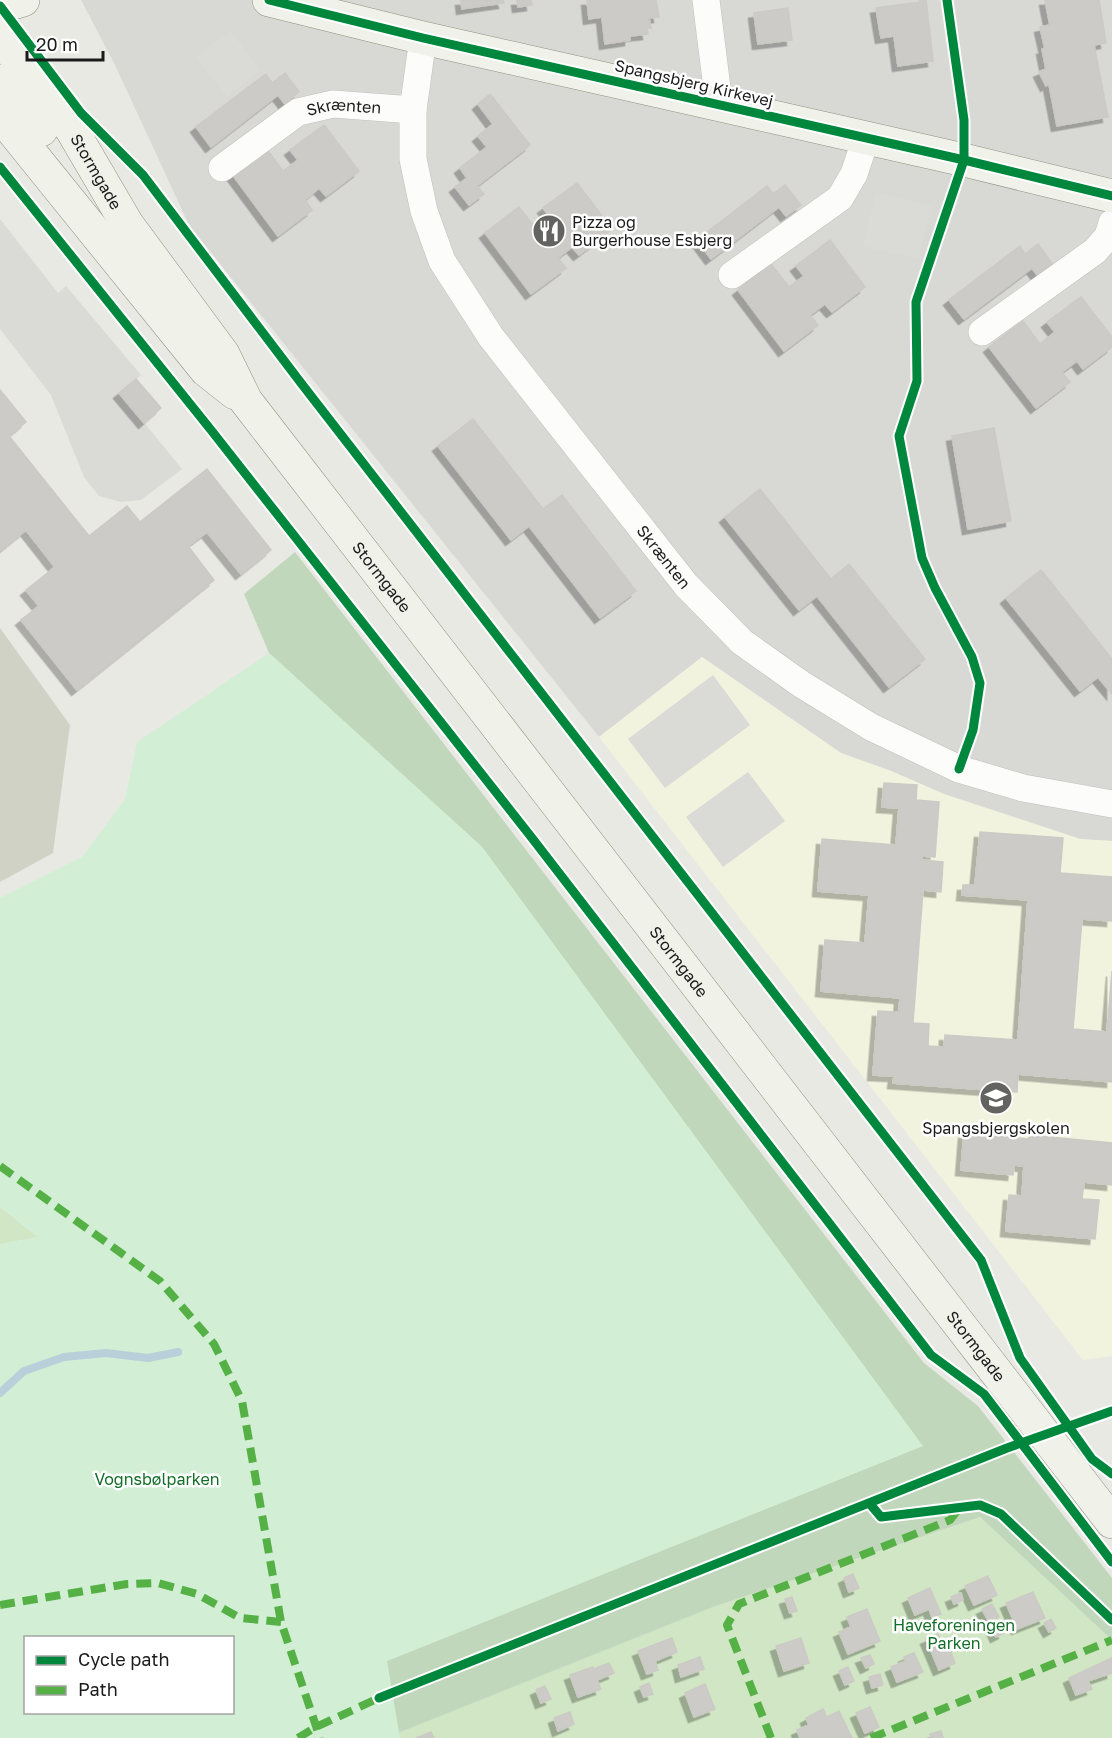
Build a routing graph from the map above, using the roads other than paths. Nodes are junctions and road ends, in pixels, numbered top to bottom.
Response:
1 (23, 0) edge
2 (268, 0) edge
3 (705, 0) edge
4 (308, 4) edge
5 (0, 7) edge
6 (0, 38) edge
7 (423, 38) junction
8 (0, 81) edge
9 (719, 104) junction
10 (413, 110) junction
11 (0, 115) edge
12 (866, 138) junction
13 (222, 168) dead end
14 (1112, 196) edge
15 (1112, 223) edge
16 (127, 224) junction
17 (732, 275) dead end
18 (982, 332) dead end
19 (246, 401) junction
20 (1112, 804) edge
21 (1112, 1522) edge

1 - 5 street
2 - 4 street, Spangsbjerg Kirkevej
3 - 9 street
4 - 7 street, Spangsbjerg Kirkevej
6 - 16 street, Stormgade
7 - 9 street, Spangsbjerg Kirkevej
7 - 10 street, Skrænten
8 - 16 street
9 - 12 street, Spangsbjerg Kirkevej
10 - 13 street, Skrænten
10 - 20 street, Skrænten
11 - 19 street, Stormgade
12 - 14 street, Spangsbjerg Kirkevej
12 - 17 street
15 - 18 street
16 - 19 street, Stormgade
19 - 21 street, Stormgade

